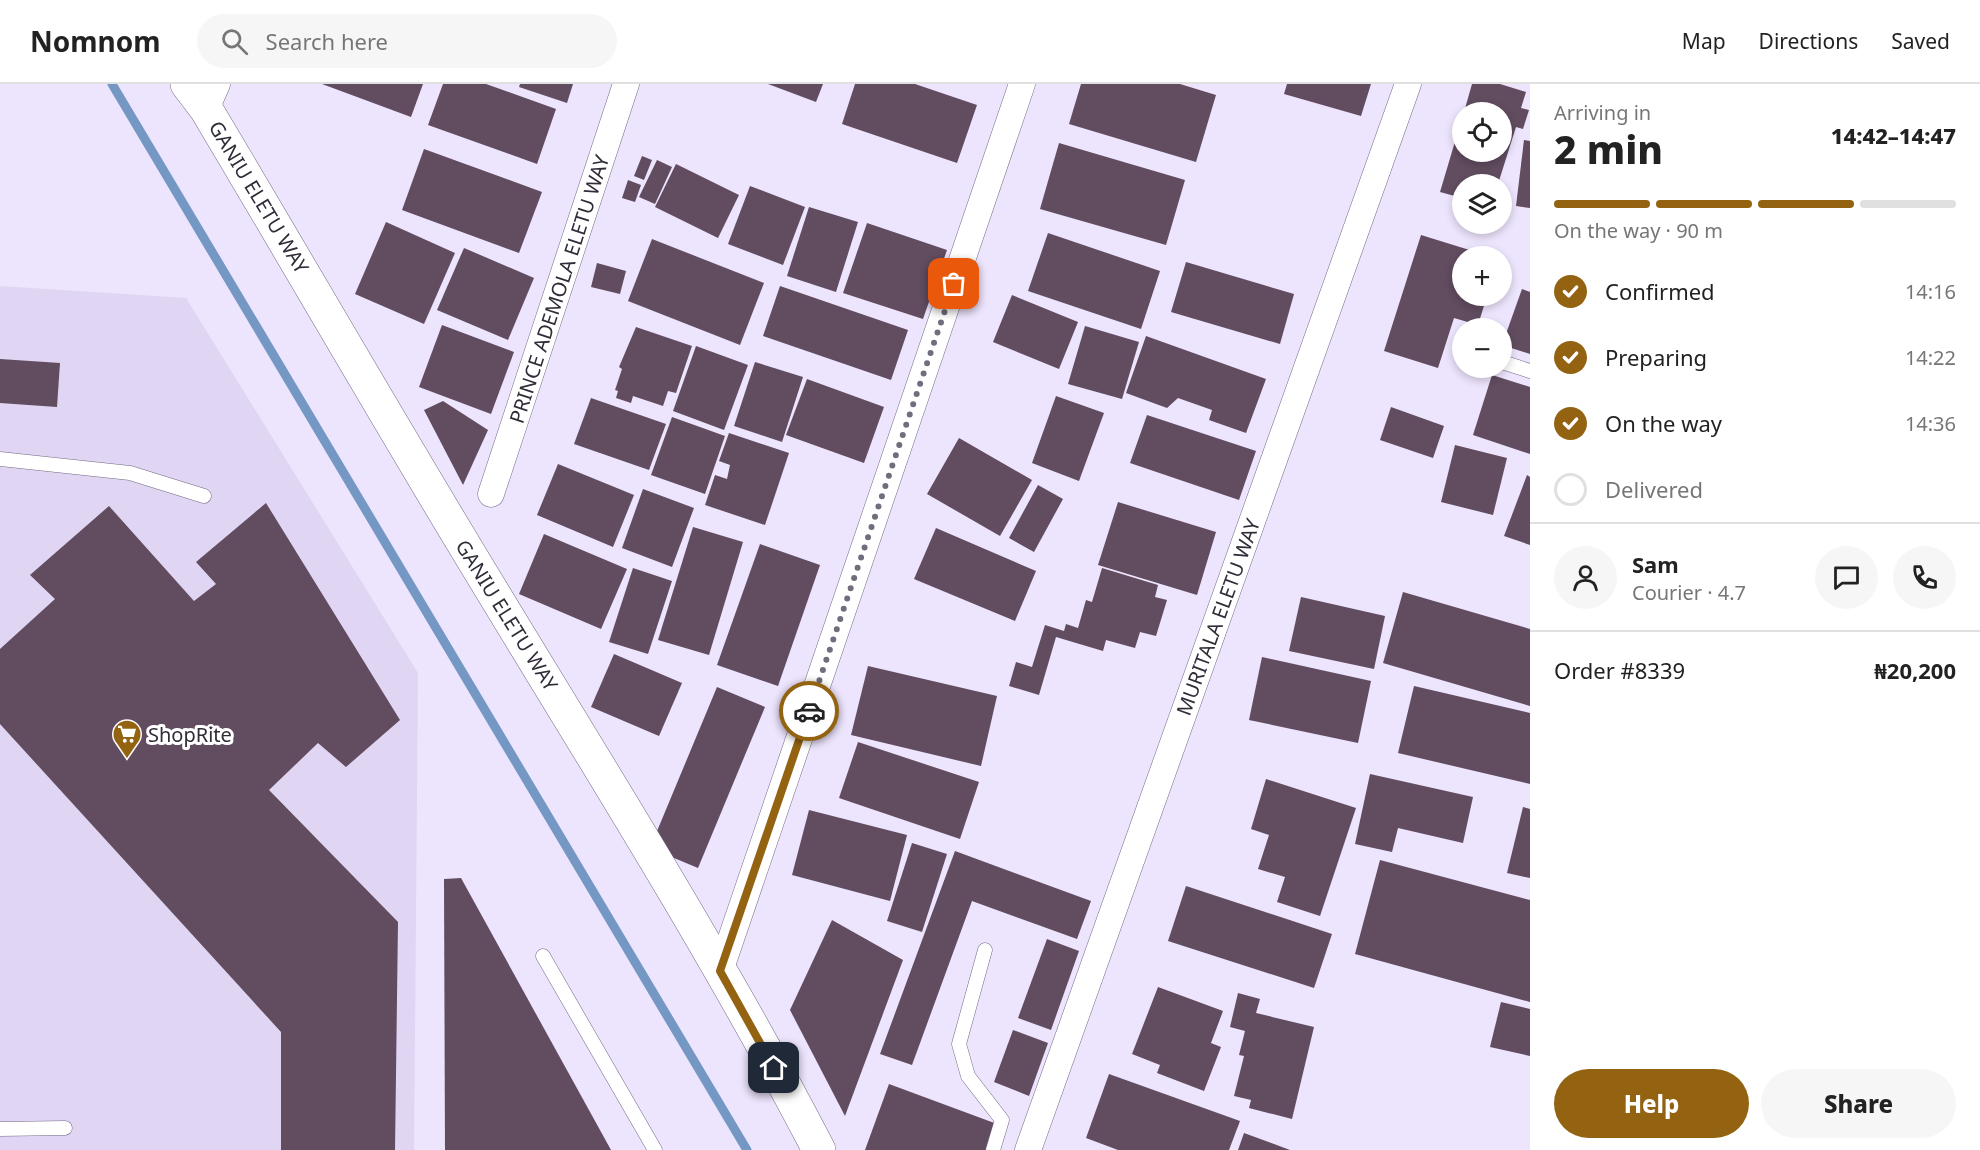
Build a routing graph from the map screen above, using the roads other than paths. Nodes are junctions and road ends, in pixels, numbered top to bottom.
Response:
1 (626, 84) edge
2 (1022, 84) edge
3 (1408, 84) edge
4 (204, 92) edge
5 (1512, 365) edge
6 (1530, 371) edge
7 (0, 459) edge
8 (491, 494) dead end
9 (204, 496) dead end
10 (985, 950) dead end
11 (543, 956) dead end
12 (720, 971) junction
13 (65, 1128) dead end
14 (0, 1129) edge
15 (655, 1150) edge
16 (819, 1150) edge
17 (993, 1150) edge
18 (1028, 1150) edge

1 - 8 street, PRINCE ADEMOLA ELETU WAY
2 - 12 street
3 - 18 street, MURITALA ELETU WAY
4 - 12 street, GANIU ELETU WAY
5 - 6 lane
7 - 9 lane
10 - 17 lane
11 - 15 lane
12 - 16 street, GANIU ELETU WAY
13 - 14 lane

